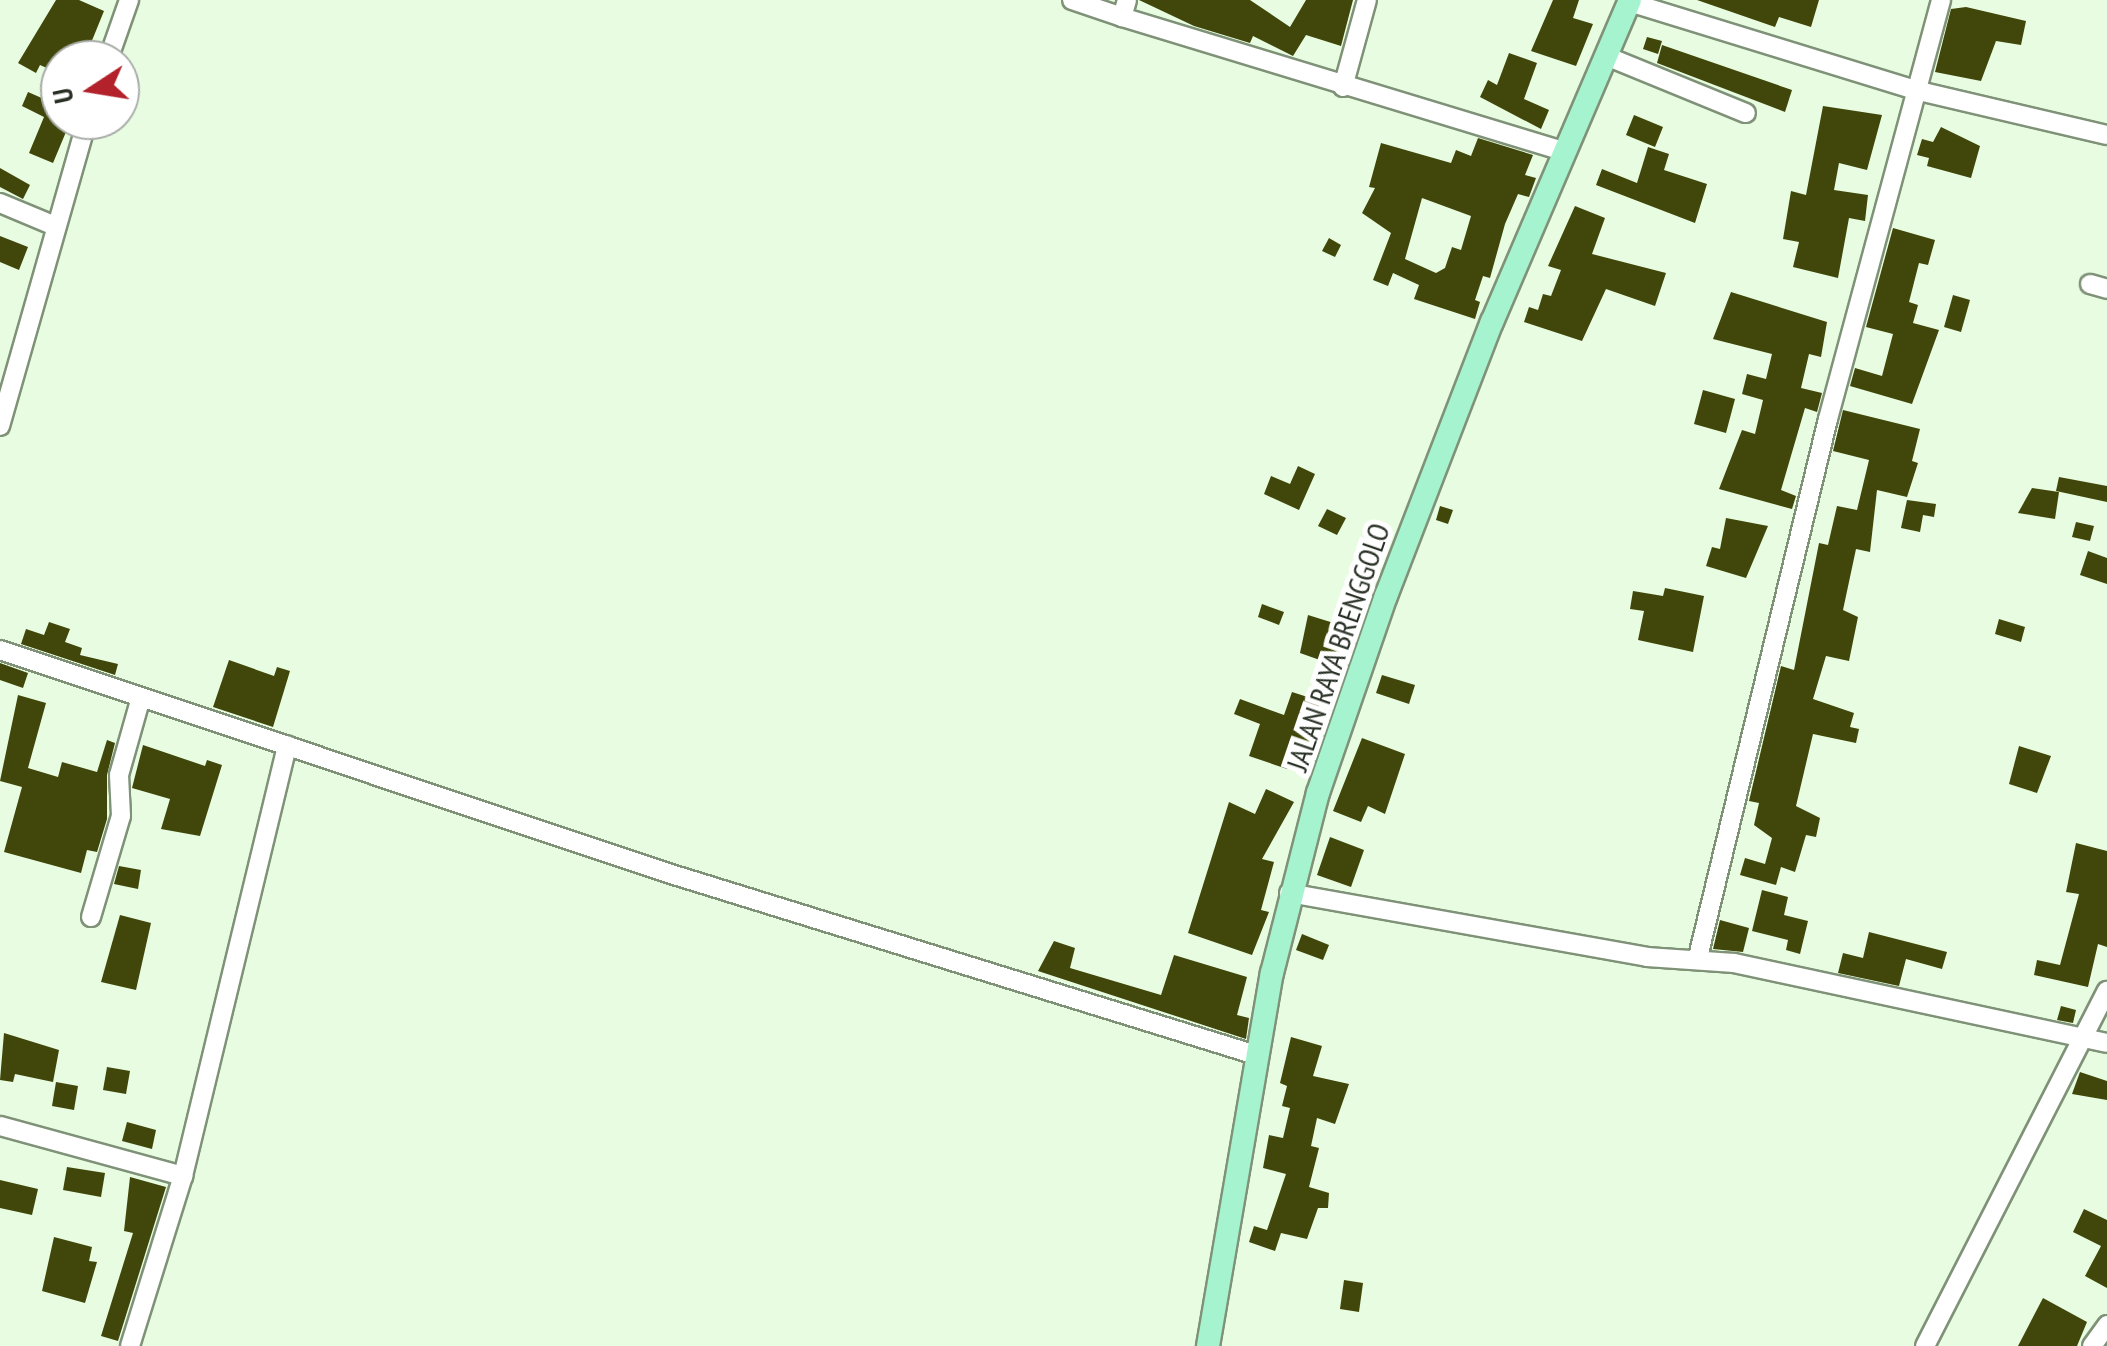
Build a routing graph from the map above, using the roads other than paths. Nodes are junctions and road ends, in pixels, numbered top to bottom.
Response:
1 (130, 0) edge
2 (1072, 0) edge
3 (1367, 0) edge
4 (1940, 0) edge
5 (1630, 1) edge
6 (1124, 8) edge
7 (115, 40) edge
8 (1606, 56) junction
9 (1343, 87) junction
10 (1915, 90) junction
11 (1746, 113) dead end
12 (2107, 135) edge
13 (81, 140) edge
14 (1564, 152) junction
15 (0, 203) edge
16 (55, 226) junction
17 (0, 426) edge
18 (0, 650) edge
19 (141, 697) junction
20 (287, 745) junction
21 (1289, 894) junction
22 (92, 917) dead end
23 (1698, 958) junction
24 (2107, 991) edge
25 (2084, 1036) junction
26 (2107, 1044) edge
27 (1256, 1055) junction
28 (0, 1126) edge
29 (183, 1176) junction
30 (2107, 1325) edge
31 (130, 1346) edge
32 (1208, 1346) edge
33 (1926, 1346) edge
34 (2092, 1346) edge

1 - 7 street
2 - 6 street
3 - 9 street
4 - 10 street
5 - 8 main road, JALAN RAYA BRENGGOLO
5 - 10 street
6 - 9 street
8 - 11 street
8 - 14 main road, JALAN RAYA BRENGGOLO
9 - 14 street
10 - 12 street
10 - 23 street
13 - 16 street
14 - 21 main road, JALAN RAYA BRENGGOLO
15 - 16 street
16 - 17 street
18 - 19 street
19 - 20 street
19 - 22 street
20 - 27 street
20 - 29 street
21 - 23 street
21 - 27 main road, JALAN RAYA BRENGGOLO
23 - 25 street
24 - 25 street
25 - 26 street
25 - 33 street
27 - 32 main road, JALAN RAYA BRENGGOLO
28 - 29 street
29 - 31 street
30 - 34 street

